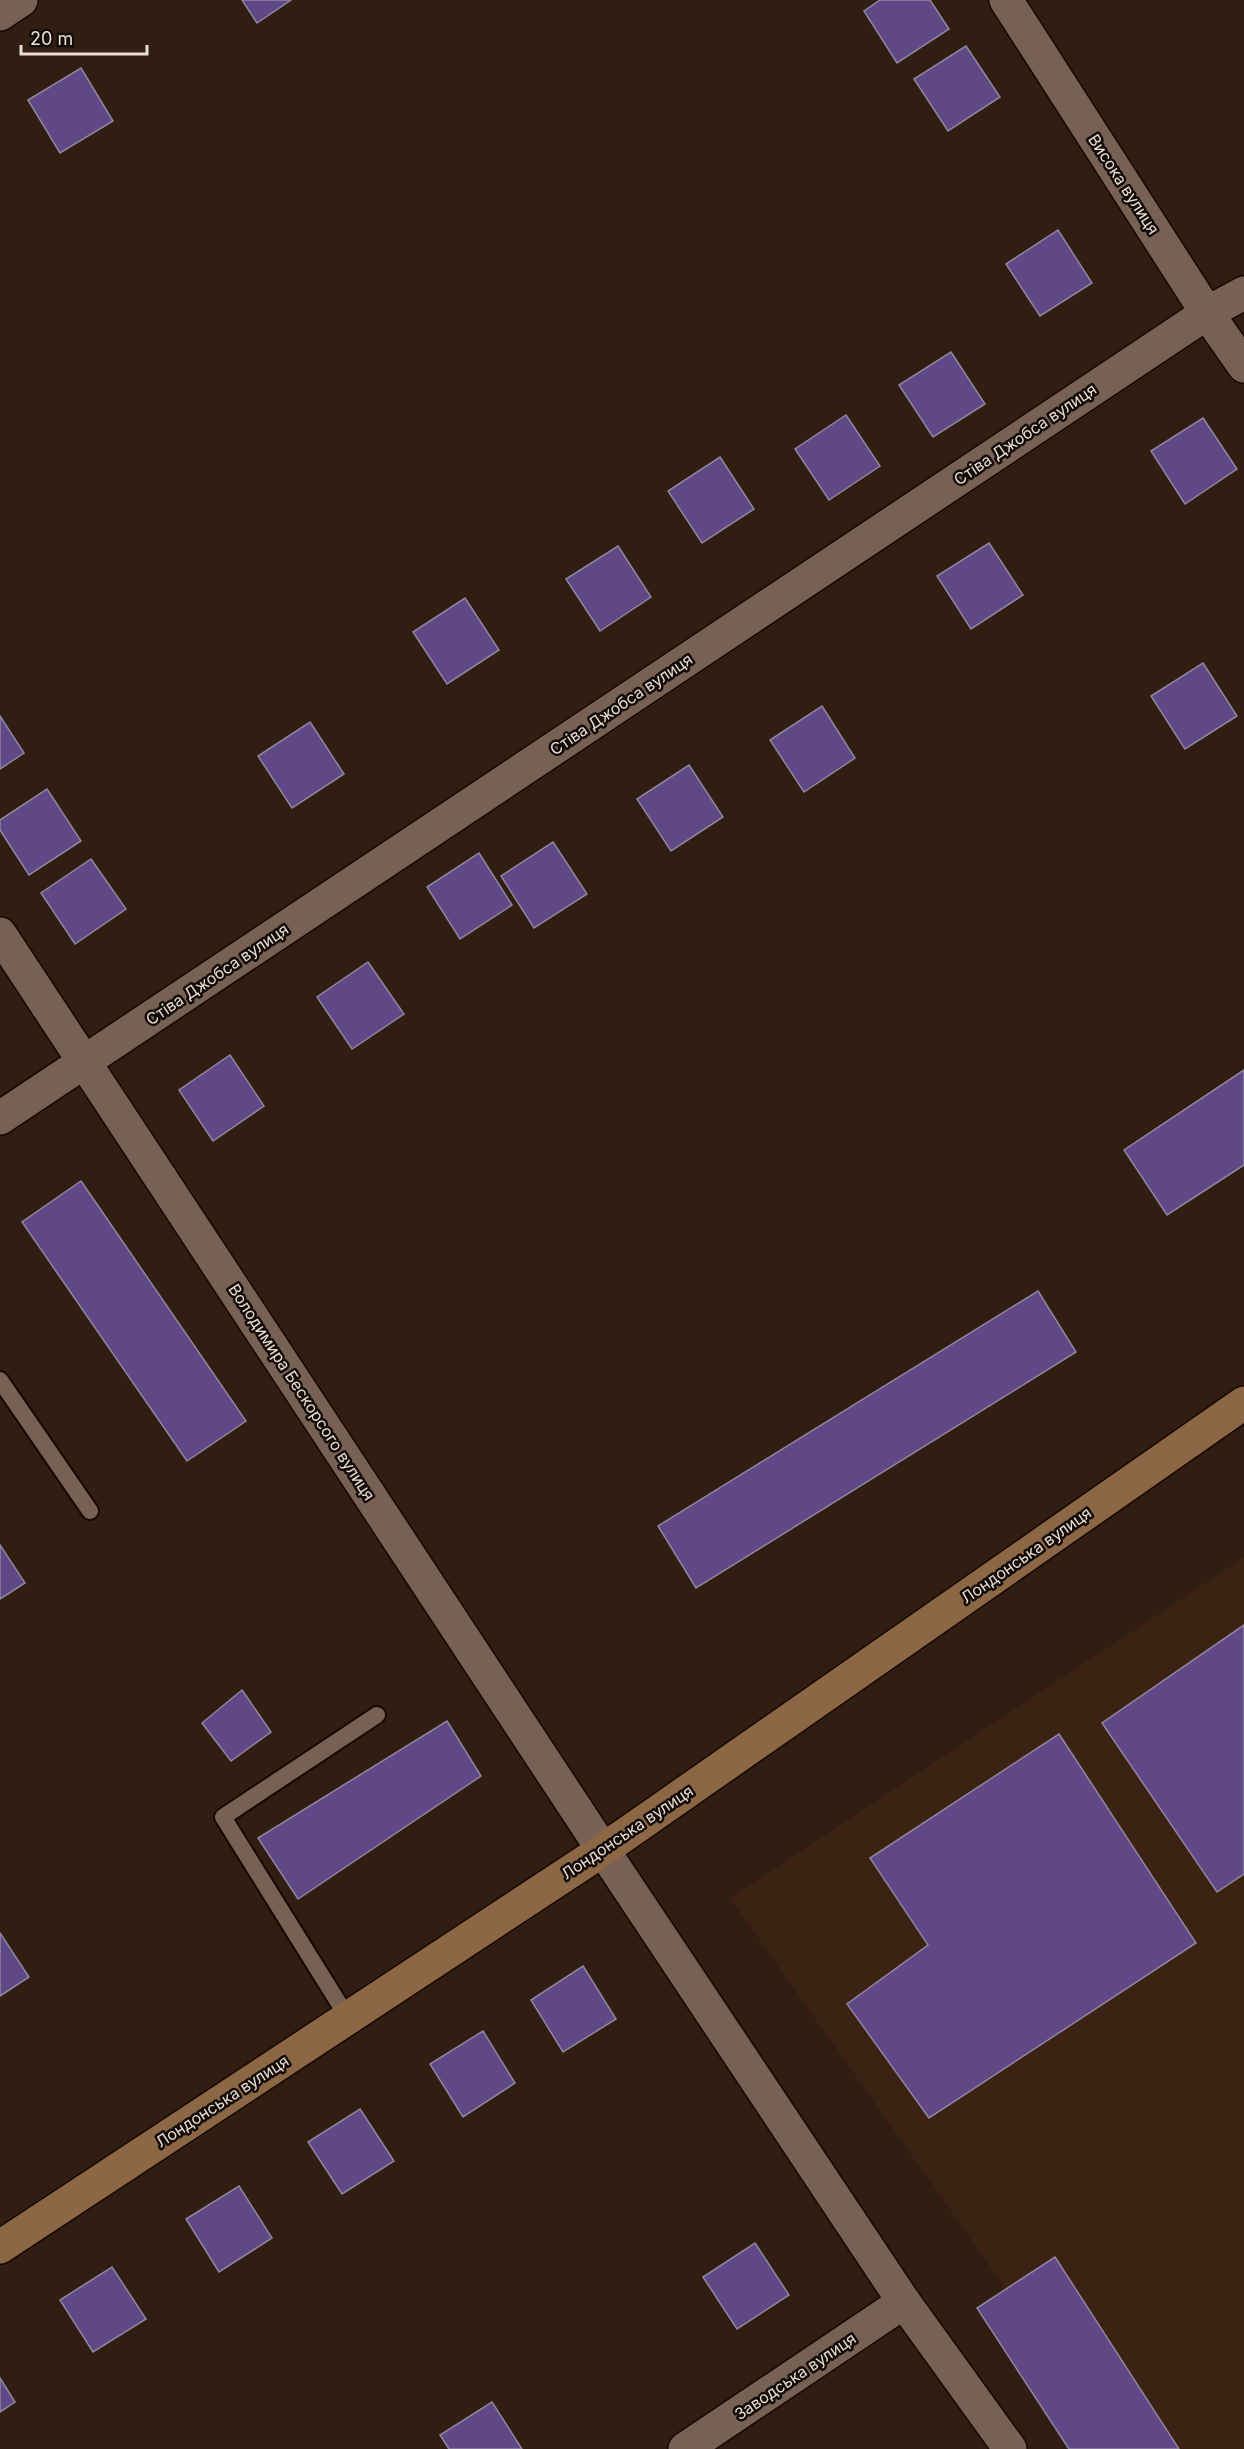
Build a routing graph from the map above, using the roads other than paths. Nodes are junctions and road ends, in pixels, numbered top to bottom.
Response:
1 (21, 0) edge
2 (1006, 0) edge
3 (0, 14) edge
4 (1244, 293) edge
5 (1207, 313) junction
6 (1244, 366) edge
7 (0, 934) edge
8 (86, 1061) junction
9 (0, 1119) edge
10 (0, 1380) edge
11 (1244, 1403) edge
12 (90, 1511) dead end
13 (376, 1715) dead end
14 (603, 1850) junction
15 (348, 2018) junction
16 (0, 2247) edge
17 (904, 2302) junction
18 (685, 2449) edge
19 (1010, 2449) edge

1 - 3 street
2 - 5 street, Висока вулиця
4 - 5 street, Стіва Джобса вулиця
5 - 6 street, Висока вулиця
5 - 8 street, Стіва Джобса вулиця
7 - 8 street, Володимира Бескорсого вулиця
8 - 9 street, Стіва Джобса вулиця
8 - 14 street, Володимира Бескорсого вулиця
10 - 12 lane
11 - 14 street, Лондонська вулиця
13 - 15 lane
14 - 15 street, Лондонська вулиця
14 - 17 street, Володимира Бескорсого вулиця
15 - 16 street, Лондонська вулиця
17 - 18 street, Заводська вулиця
17 - 19 street, Володимира Бескорсого вулиця

